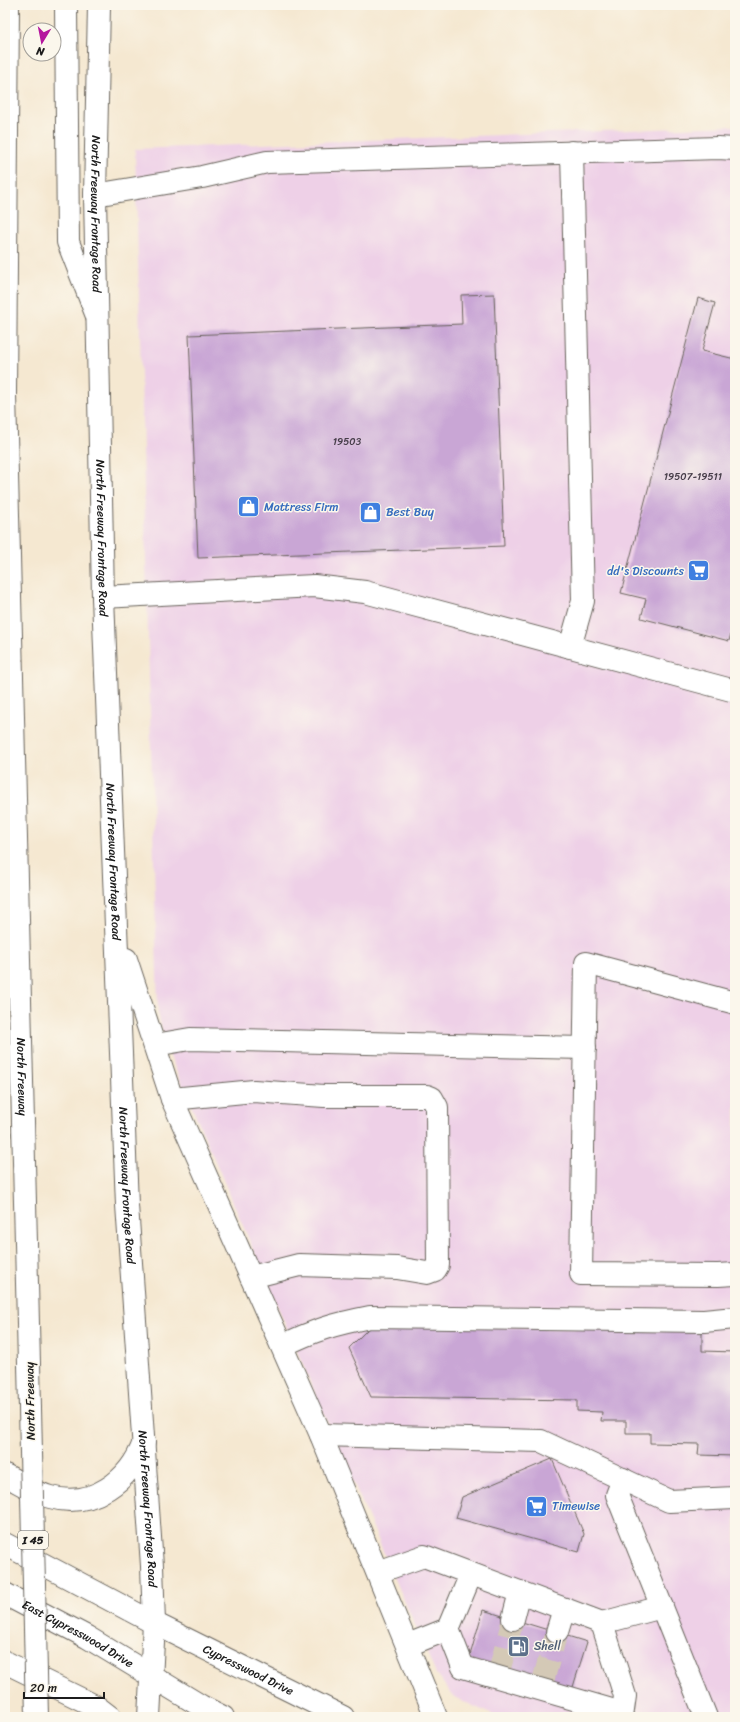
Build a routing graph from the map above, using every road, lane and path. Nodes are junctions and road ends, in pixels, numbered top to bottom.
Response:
1 (8, 5) edge
2 (66, 5) edge
3 (99, 5) edge
4 (735, 149) edge
5 (572, 152) junction
6 (95, 195) junction
7 (97, 316) junction
8 (103, 597) junction
9 (570, 647) junction
10 (735, 691) edge
11 (118, 935) junction
12 (735, 1003) edge
13 (155, 1045) junction
14 (585, 1048) junction
15 (172, 1099) junction
16 (735, 1274) edge
17 (251, 1277) junction
18 (735, 1318) edge
19 (282, 1346) junction
20 (321, 1435) junction
21 (145, 1440) junction
22 (5, 1475) edge
23 (623, 1479) junction
24 (735, 1498) edge
25 (5, 1544) edge
26 (378, 1572) junction
27 (471, 1574) junction
28 (520, 1592) junction
29 (5, 1594) edge
30 (662, 1607) junction
31 (564, 1609) junction
32 (513, 1619) tunnel mouth
33 (154, 1623) junction
34 (602, 1623) junction
35 (448, 1629) junction
36 (557, 1632) tunnel mouth
37 (408, 1645) junction
38 (5, 1662) edge
39 (150, 1674) junction
40 (622, 1715) edge
41 (37, 1717) edge
42 (110, 1717) edge
43 (149, 1717) edge
44 (223, 1717) edge
45 (343, 1717) edge
46 (436, 1717) edge
47 (706, 1717) edge

1 - 41 main road, North Freeway / I 45, bridge
2 - 7 main road
3 - 6 main road, North Freeway Frontage Road
4 - 5 main road
5 - 6 main road
5 - 9 main road
6 - 7 main road, North Freeway Frontage Road
7 - 8 main road, North Freeway Frontage Road
8 - 9 main road
8 - 11 main road, North Freeway Frontage Road
9 - 10 main road
11 - 13 main road
11 - 21 main road, North Freeway Frontage Road
12 - 14 main road
13 - 14 main road
13 - 15 main road
14 - 16 main road
15 - 17 main road
15 - 17 main road
17 - 19 main road
18 - 19 main road
19 - 20 main road
20 - 23 main road
20 - 26 main road
21 - 22 main road
21 - 33 main road, North Freeway Frontage Road
23 - 24 main road
23 - 30 main road
25 - 33 main road
26 - 27 main road
26 - 37 main road
27 - 28 main road
27 - 35 main road
28 - 31 main road
28 - 32 main road
29 - 39 main road, East Cypresswood Drive
30 - 34 main road
30 - 47 main road
31 - 34 main road
31 - 36 main road
33 - 39 main road, North Freeway Frontage Road
33 - 45 main road, Cypresswood Drive
34 - 40 main road
35 - 37 main road
35 - 40 main road
37 - 46 main road
38 - 42 main road
39 - 43 main road, North Freeway Frontage Road
39 - 44 main road

